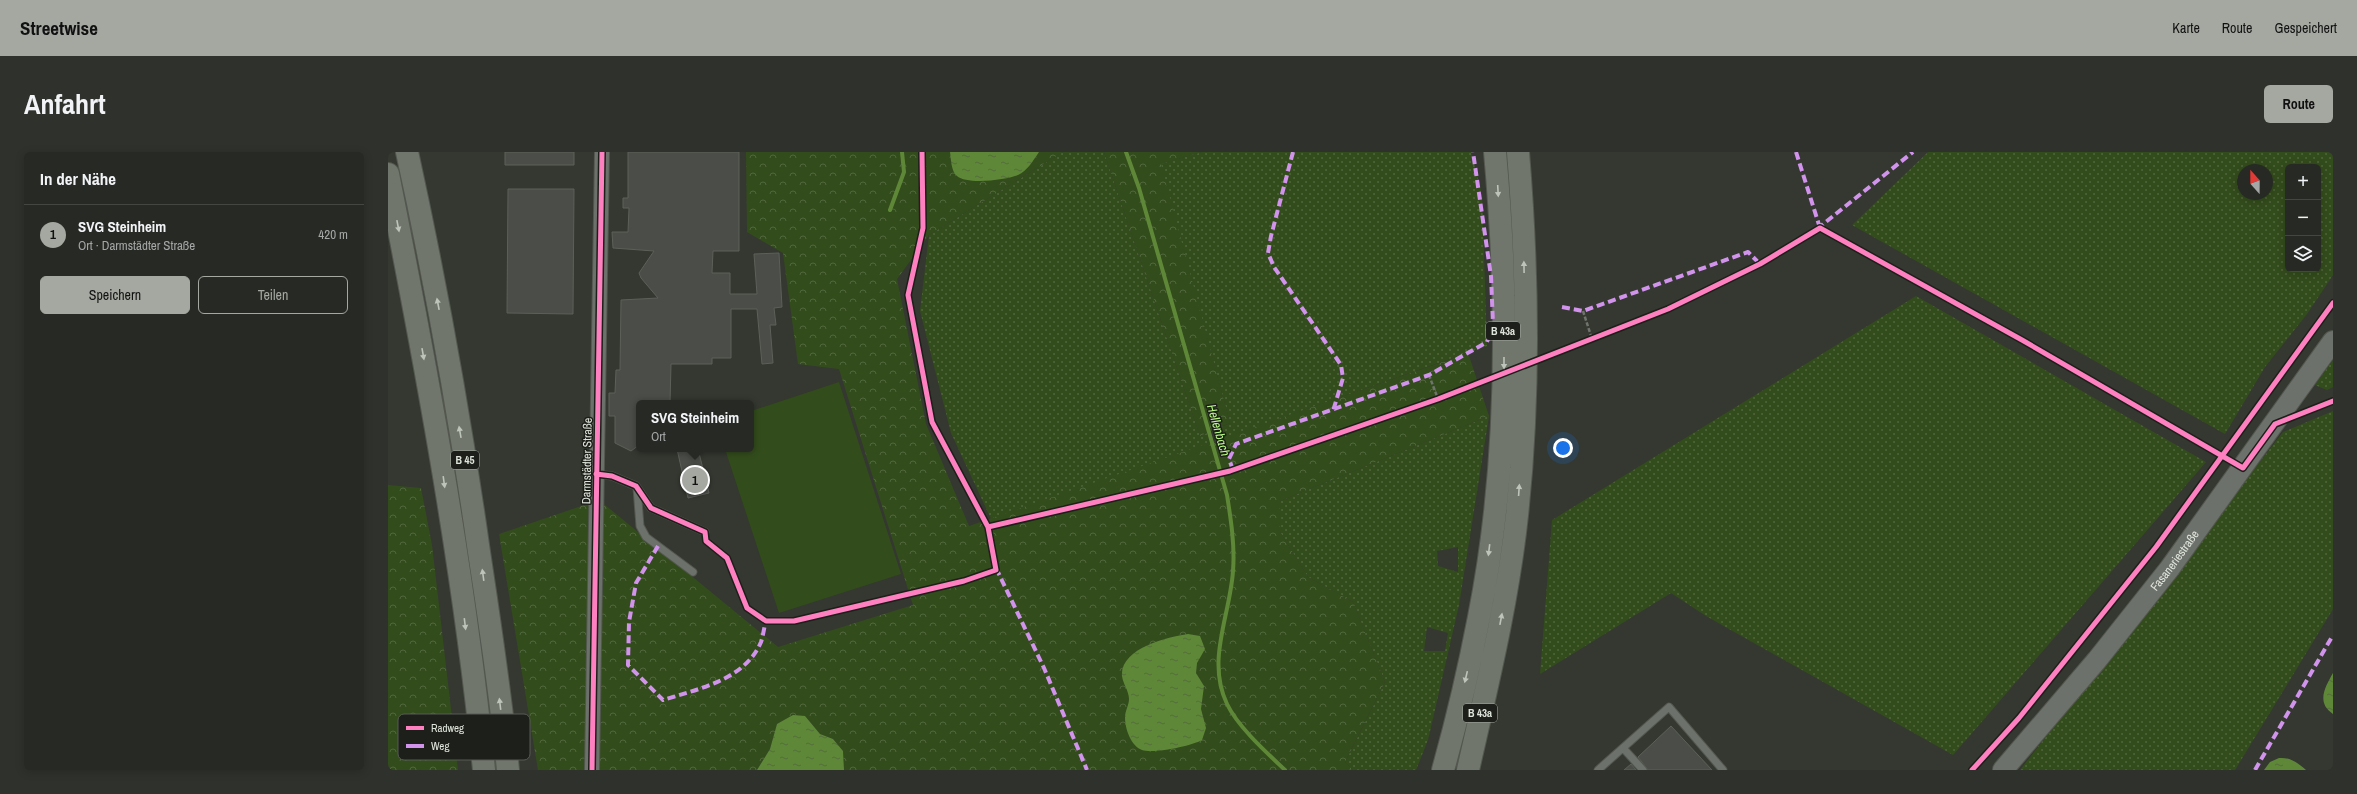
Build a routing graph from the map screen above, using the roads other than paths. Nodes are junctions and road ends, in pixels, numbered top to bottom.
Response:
1 (407, 152) edge
2 (602, 152) edge
3 (1495, 152) edge
4 (1518, 152) edge
5 (388, 174) edge
6 (2333, 341) edge
7 (596, 474) junction
8 (636, 486) junction
9 (705, 532) dead end
10 (692, 572) dead end
11 (1493, 657) junction
12 (476, 714) edge
13 (501, 714) edge
14 (1622, 748) junction
15 (483, 760) edge
16 (507, 760) edge
17 (484, 770) edge
18 (508, 770) edge
19 (592, 770) edge
20 (1443, 770) edge
21 (1468, 770) edge
22 (1478, 770) edge
23 (1598, 770) edge
24 (1643, 770) edge
25 (1723, 770) edge
26 (2003, 770) edge

13 -> 1 highway, B 45
2 - 7 street, Darmstädter Straße
3 -> 20 highway, B 43a
11 -> 4 highway, B 43a
5 -> 12 highway, B 45
6 - 26 street, Fasaneriestraße
7 - 8 lane
7 - 19 street, Darmstädter Straße
8 - 9 lane
8 - 10 lane
11 - 21 highway, B 43a
11 - 22 highway
14 - 23 lane
14 - 24 lane
14 - 25 lane
15 -> 17 highway, B 45
18 -> 16 highway, B 45

